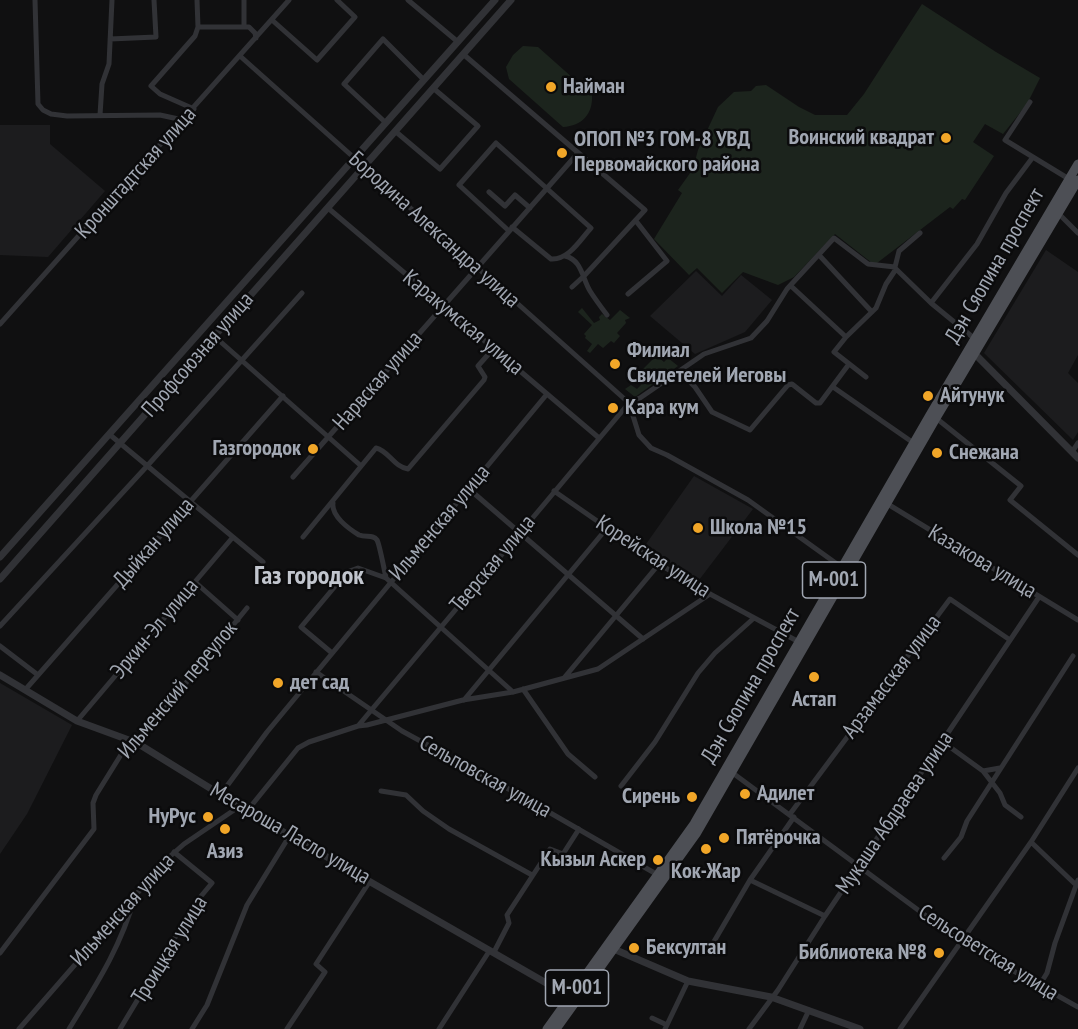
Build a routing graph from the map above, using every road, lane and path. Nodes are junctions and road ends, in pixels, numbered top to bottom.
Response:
1 (35, 0) edge
2 (112, 0) edge
3 (154, 0) edge
4 (197, 0) edge
5 (244, 0) edge
6 (289, 0) edge
7 (337, 0) edge
8 (408, 0) edge
9 (495, 0) edge
10 (511, 0) edge
11 (272, 20) junction
12 (198, 27) junction
13 (244, 27) junction
14 (256, 38) junction
15 (110, 39) junction
16 (458, 42) junction
17 (463, 54) junction
18 (240, 56) junction
19 (424, 80) junction
20 (433, 88) junction
21 (1030, 102) dead end
22 (194, 109) junction
23 (100, 115) junction
24 (183, 120) junction
25 (386, 123) junction
26 (395, 131) junction
27 (578, 153) junction
28 (1033, 157) junction
29 (354, 159) junction
30 (1078, 164) edge
31 (363, 168) junction
32 (1073, 179) edge
33 (547, 188) junction
34 (489, 192) dead end
35 (328, 207) junction
36 (530, 208) junction
37 (1055, 210) junction
38 (636, 221) junction
39 (511, 229) junction
40 (920, 233) dead end
41 (1078, 233) edge
42 (819, 255) junction
43 (565, 256) junction
44 (477, 268) junction
45 (895, 268) junction
46 (584, 276) junction
47 (790, 286) junction
48 (572, 287) dead end
49 (302, 293) dead end
50 (628, 294) dead end
51 (932, 303) junction
52 (443, 306) junction
53 (872, 312) junction
54 (607, 315) dead end
55 (0, 324) edge
56 (214, 336) junction
57 (846, 337) junction
58 (975, 339) junction
59 (493, 348) junction
60 (972, 351) junction
61 (242, 360) junction
62 (849, 364) junction
63 (680, 372) junction
64 (866, 377) dead end
65 (833, 387) junction
66 (547, 394) junction
67 (283, 396) junction
68 (629, 403) junction
69 (936, 418) junction
70 (109, 434) junction
71 (329, 436) junction
72 (599, 438) junction
73 (1078, 443) edge
74 (120, 444) junction
75 (917, 445) junction
76 (1072, 452) junction
77 (1078, 458) edge
78 (148, 465) junction
79 (360, 465) junction
80 (293, 477) dead end
81 (469, 489) junction
82 (554, 491) junction
83 (334, 500) junction
84 (192, 501) junction
85 (886, 503) junction
86 (607, 528) junction
87 (519, 533) junction
88 (233, 537) junction
89 (303, 537) dead end
90 (1078, 555) edge
91 (0, 557) edge
92 (263, 562) dead end
93 (659, 564) junction
94 (846, 571) junction
95 (568, 575) junction
96 (0, 579) edge
97 (388, 581) junction
98 (195, 582) junction
99 (710, 594) junction
100 (1039, 597) junction
101 (247, 608) dead end
102 (616, 615) junction
103 (753, 618) junction
104 (238, 620) junction
105 (1078, 620) edge
106 (0, 626) edge
107 (440, 627) junction
108 (643, 639) junction
109 (1011, 640) junction
110 (799, 642) junction
111 (0, 646) edge
112 (332, 653) junction
113 (1073, 656) dead end
114 (489, 670) junction
115 (316, 672) junction
116 (0, 675) edge
117 (38, 675) junction
118 (564, 678) junction
119 (523, 689) junction
120 (25, 690) junction
121 (513, 692) junction
122 (463, 700) junction
123 (371, 711) junction
124 (387, 720) junction
125 (77, 721) junction
126 (358, 726) junction
127 (943, 742) junction
128 (136, 743) junction
129 (1001, 768) junction
130 (1078, 768) edge
131 (728, 770) junction
132 (983, 771) junction
133 (595, 777) dead end
134 (992, 782) junction
135 (621, 786) dead end
136 (381, 791) dead end
137 (221, 794) junction
138 (240, 806) junction
139 (247, 811) junction
140 (792, 816) junction
141 (1021, 817) dead end
142 (579, 829) junction
143 (290, 835) junction
144 (1031, 842) junction
145 (174, 852) junction
146 (944, 858) dead end
147 (859, 867) junction
148 (532, 875) junction
149 (658, 875) junction
150 (750, 880) junction
151 (370, 881) junction
152 (1077, 882) edge
153 (135, 894) junction
154 (825, 916) junction
155 (960, 941) junction
156 (610, 948) junction
157 (709, 950) dead end
158 (492, 951) junction
159 (0, 953) edge
160 (688, 981) junction
161 (1039, 986) junction
162 (771, 997) junction
163 (573, 999) junction
164 (1078, 1007) edge
165 (809, 1010) junction
166 (652, 1018) dead end
167 (666, 1027) edge
168 (19, 1029) edge
169 (69, 1029) edge
170 (120, 1029) edge
171 (192, 1029) edge
172 (287, 1029) edge
173 (439, 1029) edge
174 (547, 1029) edge
175 (556, 1029) edge
176 (749, 1029) edge
177 (800, 1029) edge
178 (860, 1029) edge
179 (900, 1029) edge

1 - 23 street
2 - 15 street
3 - 15 street
4 - 12 street
5 - 13 street
6 - 11 street, Кронштадтская улица
7 - 11 street
8 - 16 street
9 - 16 street, Профсоюзная улица
10 - 17 street, Профсоюзная улица
11 - 14 street, Кронштадтская улица
12 - 13 street
12 - 22 street
13 - 14 street
14 - 18 street, Кронштадтская улица
15 - 23 street
16 - 19 street, Профсоюзная улица
17 - 20 street, Профсоюзная улица
17 - 27 street
18 - 22 street, Кронштадтская улица
18 - 29 street, Бородина Александра улица
19 - 25 street, Профсоюзная улица
19 - 25 street
20 - 26 street, Профсоюзная улица
20 - 26 street
21 - 28 street
22 - 24 street, Кронштадтская улица
23 - 24 street
24 - 55 street, Кронштадтская улица
25 - 29 street, Профсоюзная улица
26 - 31 street, Профсоюзная улица
27 - 33 street, Нарвская улица
27 - 38 street
28 - 32 street
28 - 51 street
29 - 31 street, Бородина Александра улица
29 - 70 street, Профсоюзная улица
30 - 32 main road, Дэн Сяопина проспект / M-001
31 - 35 street, Профсоюзная улица
31 - 44 street, Бородина Александра улица
32 - 37 main road, Дэн Сяопина проспект / M-001
33 - 36 street, Нарвская улица
33 - 39 street
33 - 43 street
34 - 36 street
35 - 52 street, Каракумская улица
35 - 56 street, Профсоюзная улица
36 - 39 street, Нарвская улица
37 - 41 street
37 - 58 main road, Дэн Сяопина проспект / M-001
37 - 60 main road, Дэн Сяопина проспект / M-001
38 - 46 street
38 - 50 street
39 - 43 street
39 - 44 street, Нарвская улица
40 - 45 street
42 - 45 street
42 - 47 street
42 - 53 street
43 - 46 street
44 - 52 street, Нарвская улица
44 - 68 street, Бородина Александра улица
45 - 51 street
45 - 53 street
46 - 48 street
46 - 54 street
47 - 57 street
47 - 63 street
49 - 61 street, Профсоюзная улица
51 - 58 street
52 - 59 street, Каракумская улица
52 - 71 street, Нарвская улица
53 - 57 street
56 - 61 street
56 - 74 street, Профсоюзная улица
57 - 62 street
58 - 60 main road, Дэн Сяопина проспект / M-001
59 - 66 street, Каракумская улица
59 - 79 street
60 - 69 main road, Дэн Сяопина проспект / M-001
60 - 75 main road, Дэн Сяопина проспект / M-001
60 - 76 street
61 - 67 street
61 - 78 street, Профсоюзная улица
62 - 64 street
62 - 65 street
63 - 65 street
63 - 68 street
65 - 75 street
66 - 72 street, Каракумская улица
66 - 81 street, Ильменская улица
67 - 71 street
67 - 84 street, Дыйкан улица
68 - 72 street, Тверская улица
68 - 94 street
69 - 75 main road, Дэн Сяопина проспект / M-001
69 - 90 street
70 - 74 street
70 - 91 street, Профсоюзная улица
71 - 79 street
71 - 80 street, Нарвская улица
72 - 82 street, Тверская улица
73 - 76 street
74 - 78 street
74 - 96 street, Профсоюзная улица
75 - 85 main road, Дэн Сяопина проспект / M-001
75 - 94 main road, Дэн Сяопина проспект / M-001
76 - 77 street
78 - 84 street
78 - 106 street, Профсоюзная улица
79 - 83 street
81 - 87 street
81 - 97 street, Ильменская улица
82 - 86 street, Корейская улица
82 - 87 street, Тверская улица
83 - 89 street
83 - 97 street
84 - 88 street
84 - 117 street, Дыйкан улица
85 - 94 main road, Дэн Сяопина проспект / M-001
85 - 100 street, Казакова улица
86 - 93 street, Корейская улица
86 - 95 street
87 - 95 street
87 - 107 street, Тверская улица
88 - 92 street
88 - 98 street, Эркин-Эл улица
93 - 99 street, Корейская улица
93 - 102 street
94 - 110 main road, Дэн Сяопина проспект / M-001
94 - 131 main road, Дэн Сяопина проспект / M-001
95 - 102 street
95 - 114 street
97 - 107 street
97 - 112 street, Ильменская улица
97 - 112 street
98 - 104 street
98 - 125 street, Эркин-Эл улица
99 - 103 street, Корейская улица
99 - 108 street
100 - 105 street, Казакова улица
100 - 109 street, Мукаша Абдраева улица
101 - 104 street, Ильменский переулок
102 - 108 street
102 - 118 street
103 - 110 street, Корейская улица
103 - 135 street
104 - 128 street, Ильменский переулок
107 - 114 street
107 - 123 street, Тверская улица
108 - 118 street
109 - 127 street, Мукаша Абдраева улица
109 - 140 street, Арзамасская улица
110 - 131 main road, Дэн Сяопина проспект / M-001
111 - 117 street
112 - 115 street, Ильменская улица
113 - 129 street
114 - 121 street
114 - 122 street
115 - 123 street, Сельповская улица
115 - 137 street, Ильменская улица
116 - 120 street, Месароша Ласло улица
117 - 120 street, Дыйкан улица
118 - 119 street
119 - 121 street
119 - 133 street
120 - 125 street, Месароша Ласло улица
121 - 122 street
122 - 124 street
123 - 124 street, Сельповская улица
123 - 126 street, Тверская улица
124 - 126 street
124 - 142 street, Сельповская улица
125 - 128 street, Месароша Ласло улица
126 - 139 street
127 - 132 street
127 - 147 street, Мукаша Абдраева улица
128 - 137 street, Месароша Ласло улица
128 - 159 street, Ильменский переулок
129 - 132 street
129 - 134 street
130 - 144 street
131 - 140 street, Сельсоветская улица
131 - 149 main road, Дэн Сяопина проспект / M-001
131 - 156 main road, Дэн Сяопина проспект / M-001
132 - 134 street
134 - 141 street
134 - 146 street
136 - 148 street
137 - 138 street, Месароша Ласло улица
138 - 139 street, Месароша Ласло улица
138 - 145 street, Ильменская улица
139 - 143 street, Месароша Ласло улица
140 - 147 street, Сельсоветская улица
140 - 150 street, Арзамасская улица
142 - 148 street
142 - 149 street, Сельповская улица
143 - 151 street, Месароша Ласло улица
143 - 171 street
144 - 152 street
144 - 155 street
145 - 153 street, Ильменская улица
145 - 170 street, Троицкая улица
147 - 154 street, Мукаша Абдраева улица
147 - 155 street, Сельсоветская улица
148 - 158 street
149 - 156 main road, Дэн Сяопина проспект / M-001
150 - 154 street
150 - 157 street, Арзамасская улица
151 - 158 street, Месароша Ласло улица
151 - 172 street
152 - 161 street
153 - 168 street, Ильменская улица
153 - 169 street, Троицкая улица
154 - 162 street, Мукаша Абдраева улица
155 - 161 street, Сельсоветская улица
155 - 179 street
156 - 160 street
156 - 163 main road, Дэн Сяопина проспект / M-001
158 - 163 street, Месароша Ласло улица
158 - 173 street
160 - 162 street
160 - 167 street
161 - 164 street, Сельсоветская улица
162 - 165 street
162 - 176 street, Мукаша Абдраева улица
163 - 174 main road, Дэн Сяопина проспект / M-001
163 - 175 main road, Дэн Сяопина проспект / M-001
165 - 177 street
165 - 178 street
166 - 167 street

